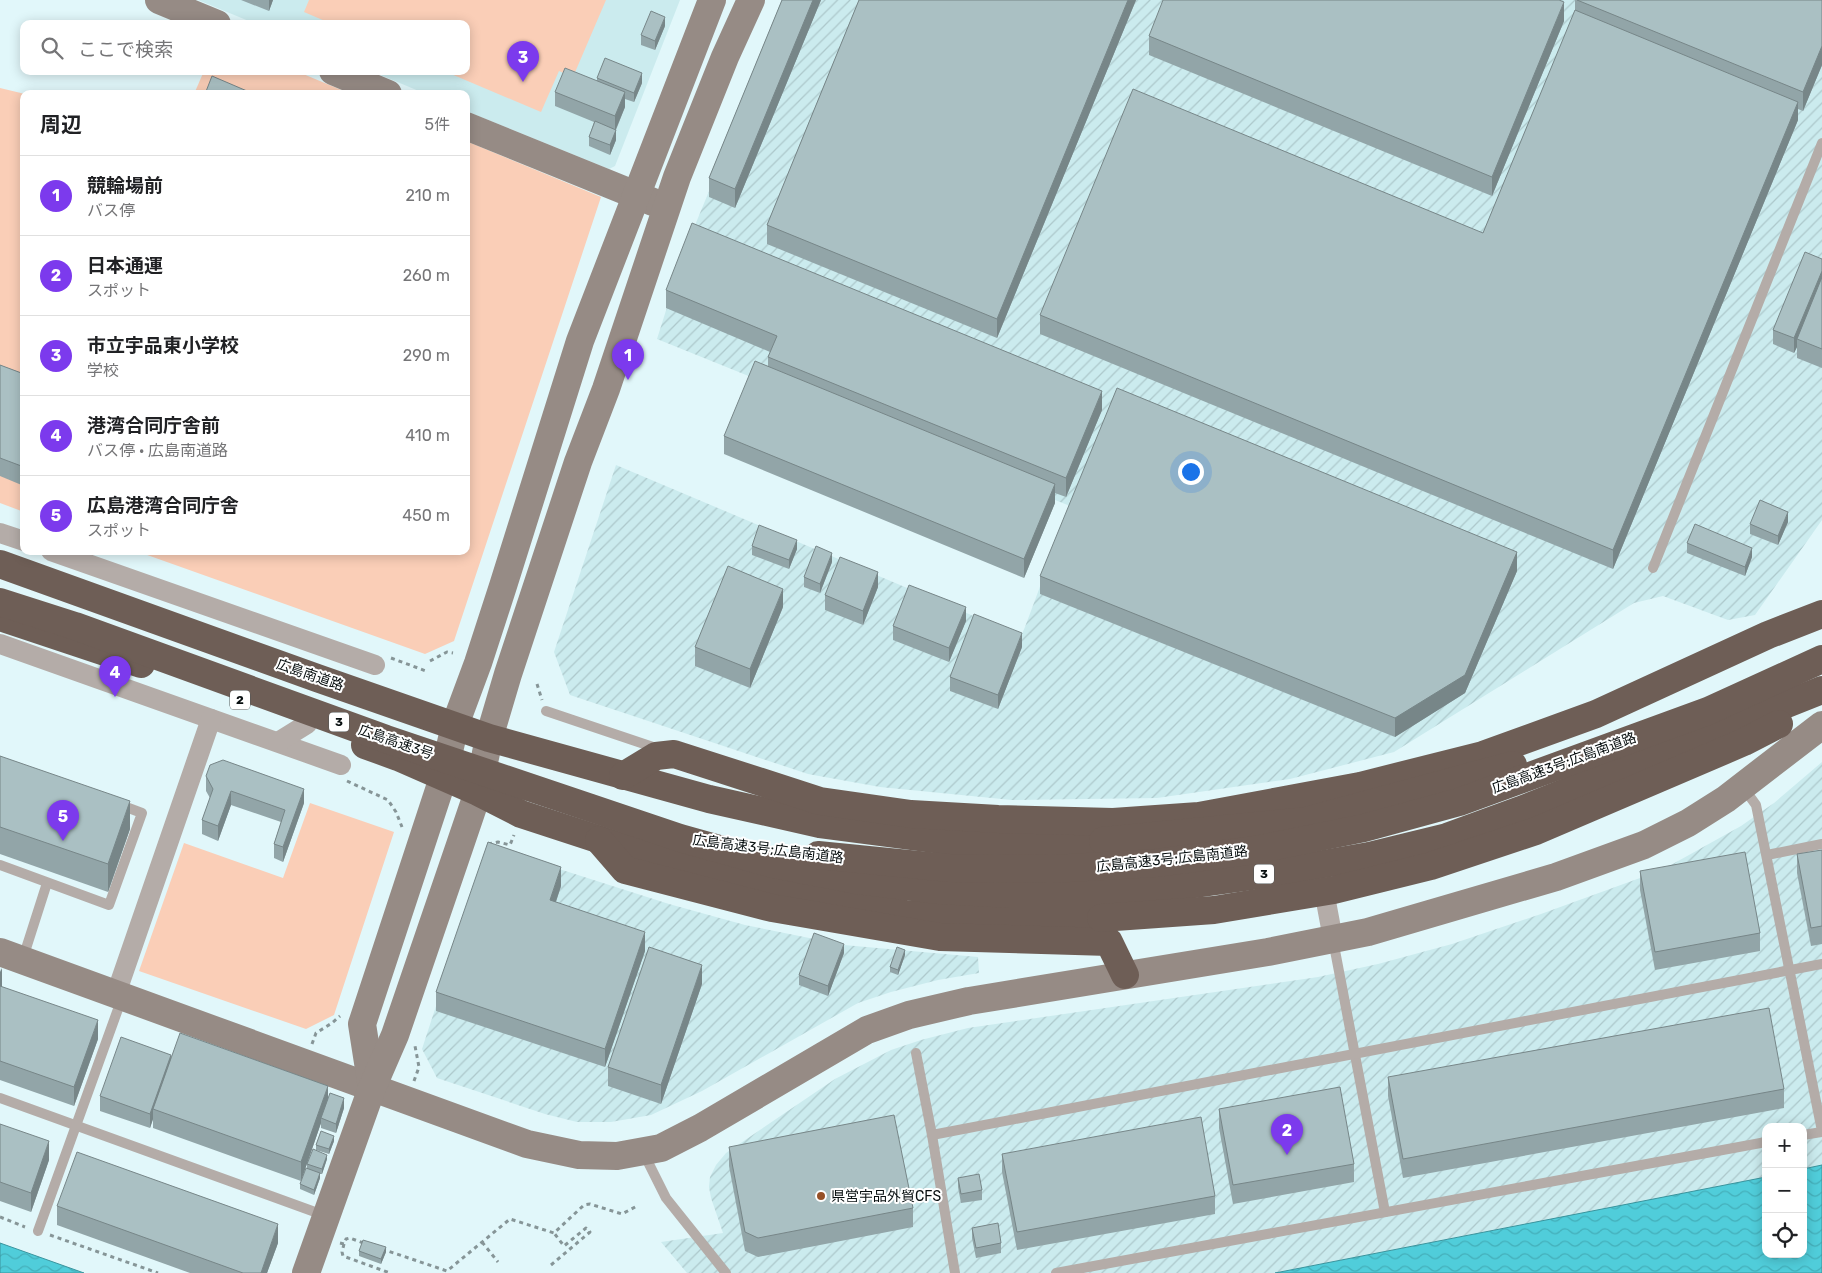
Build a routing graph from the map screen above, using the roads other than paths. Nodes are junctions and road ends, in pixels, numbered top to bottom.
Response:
1 (158, 0) edge
2 (712, 0) edge
3 (751, 0) edge
4 (207, 20) edge
5 (343, 75) edge
6 (378, 90) edge
7 (470, 128) edge
8 (1822, 143) edge
9 (636, 195) junction
10 (668, 208) junction
11 (0, 533) edge
12 (20, 540) edge
13 (63, 555) edge
14 (0, 564) edge
15 (1653, 568) dead end
16 (0, 602) edge
17 (1822, 614) edge
18 (0, 617) edge
19 (300, 639) junction
20 (0, 644) edge
21 (82, 644) junction
22 (1822, 657) edge
23 (46, 661) junction
24 (375, 665) dead end
25 (317, 678) junction
26 (1822, 690) edge
27 (1822, 701) edge
28 (546, 711) dead end
29 (211, 719) junction
30 (307, 724) junction
31 (1822, 724) edge
32 (455, 726) junction
33 (489, 738) junction
34 (278, 742) junction
35 (674, 754) junction
36 (341, 765) dead end
37 (623, 776) junction
38 (443, 778) junction
39 (1742, 787) junction
40 (478, 792) junction
41 (1306, 797) junction
42 (107, 800) edge
43 (680, 838) junction
44 (598, 839) junction
45 (1822, 844) edge
46 (1767, 855) junction
47 (0, 865) edge
48 (47, 883) junction
49 (1333, 939) junction
50 (11, 956) edge
51 (1822, 964) edge
52 (1790, 970) junction
53 (1125, 975) junction
54 (120, 996) junction
55 (916, 1054) dead end
56 (1355, 1054) junction
57 (372, 1088) junction
58 (0, 1098) edge
59 (76, 1126) junction
60 (1822, 1131) edge
61 (1807, 1134) edge
62 (932, 1135) junction
63 (1762, 1143) edge
64 (642, 1151) junction
65 (1385, 1212) junction
66 (330, 1229) junction
67 (38, 1231) road end
68 (306, 1273) edge
69 (726, 1273) edge
70 (955, 1273) edge
71 (1056, 1273) edge

1 - 4 street
2 - 9 street
3 - 10 street
5 - 6 street
7 - 9 street
8 - 15 lane
9 - 10 street
9 - 32 street
10 - 33 street
11 - 12 street
13 - 19 street
14 - 25 highway, 広島南道路
16 - 43 highway, 広島高速3号 / 3, bridge
17 - 41 highway
18 - 21 highway, 2
19 - 24 street
19 - 25 street
20 - 23 street
21 - 23 street
21 - 30 highway, 2
22 - 37 highway, 広島南道路, bridge
22 - 43 highway, 広島高速3号;広島南道路 / 3, bridge
23 - 29 street
25 - 32 highway, 広島南道路
26 - 43 highway, 広島高速3号;広島南道路 / 3, bridge
27 - 44 highway, bridge
28 - 35 lane
29 - 34 street
29 - 54 street
30 - 34 street
30 - 38 highway, 2
31 - 39 street
32 - 33 highway, 広島南道路
32 - 38 street
33 - 37 highway, 広島南道路
33 - 40 street
34 - 36 street
35 - 37 highway
35 - 41 highway
38 - 40 highway, 2
38 - 57 street
39 - 46 lane
39 - 49 street
40 - 44 highway, 2
40 - 57 street
41 - 49 street
42 - 48 lane
44 - 53 highway
45 - 46 lane
46 - 52 lane
47 - 48 lane
48 - 50 lane
49 - 53 street
49 - 56 lane
50 - 54 street
51 - 52 lane
52 - 56 lane
52 - 60 lane
53 - 64 street
54 - 57 street
54 - 59 lane
55 - 62 lane
56 - 62 lane
56 - 65 lane
57 - 64 street
57 - 66 street
58 - 59 lane
59 - 66 lane
59 - 67 lane
60 - 61 lane
62 - 70 lane
63 - 65 lane
64 - 69 lane
65 - 71 lane
66 - 68 street

